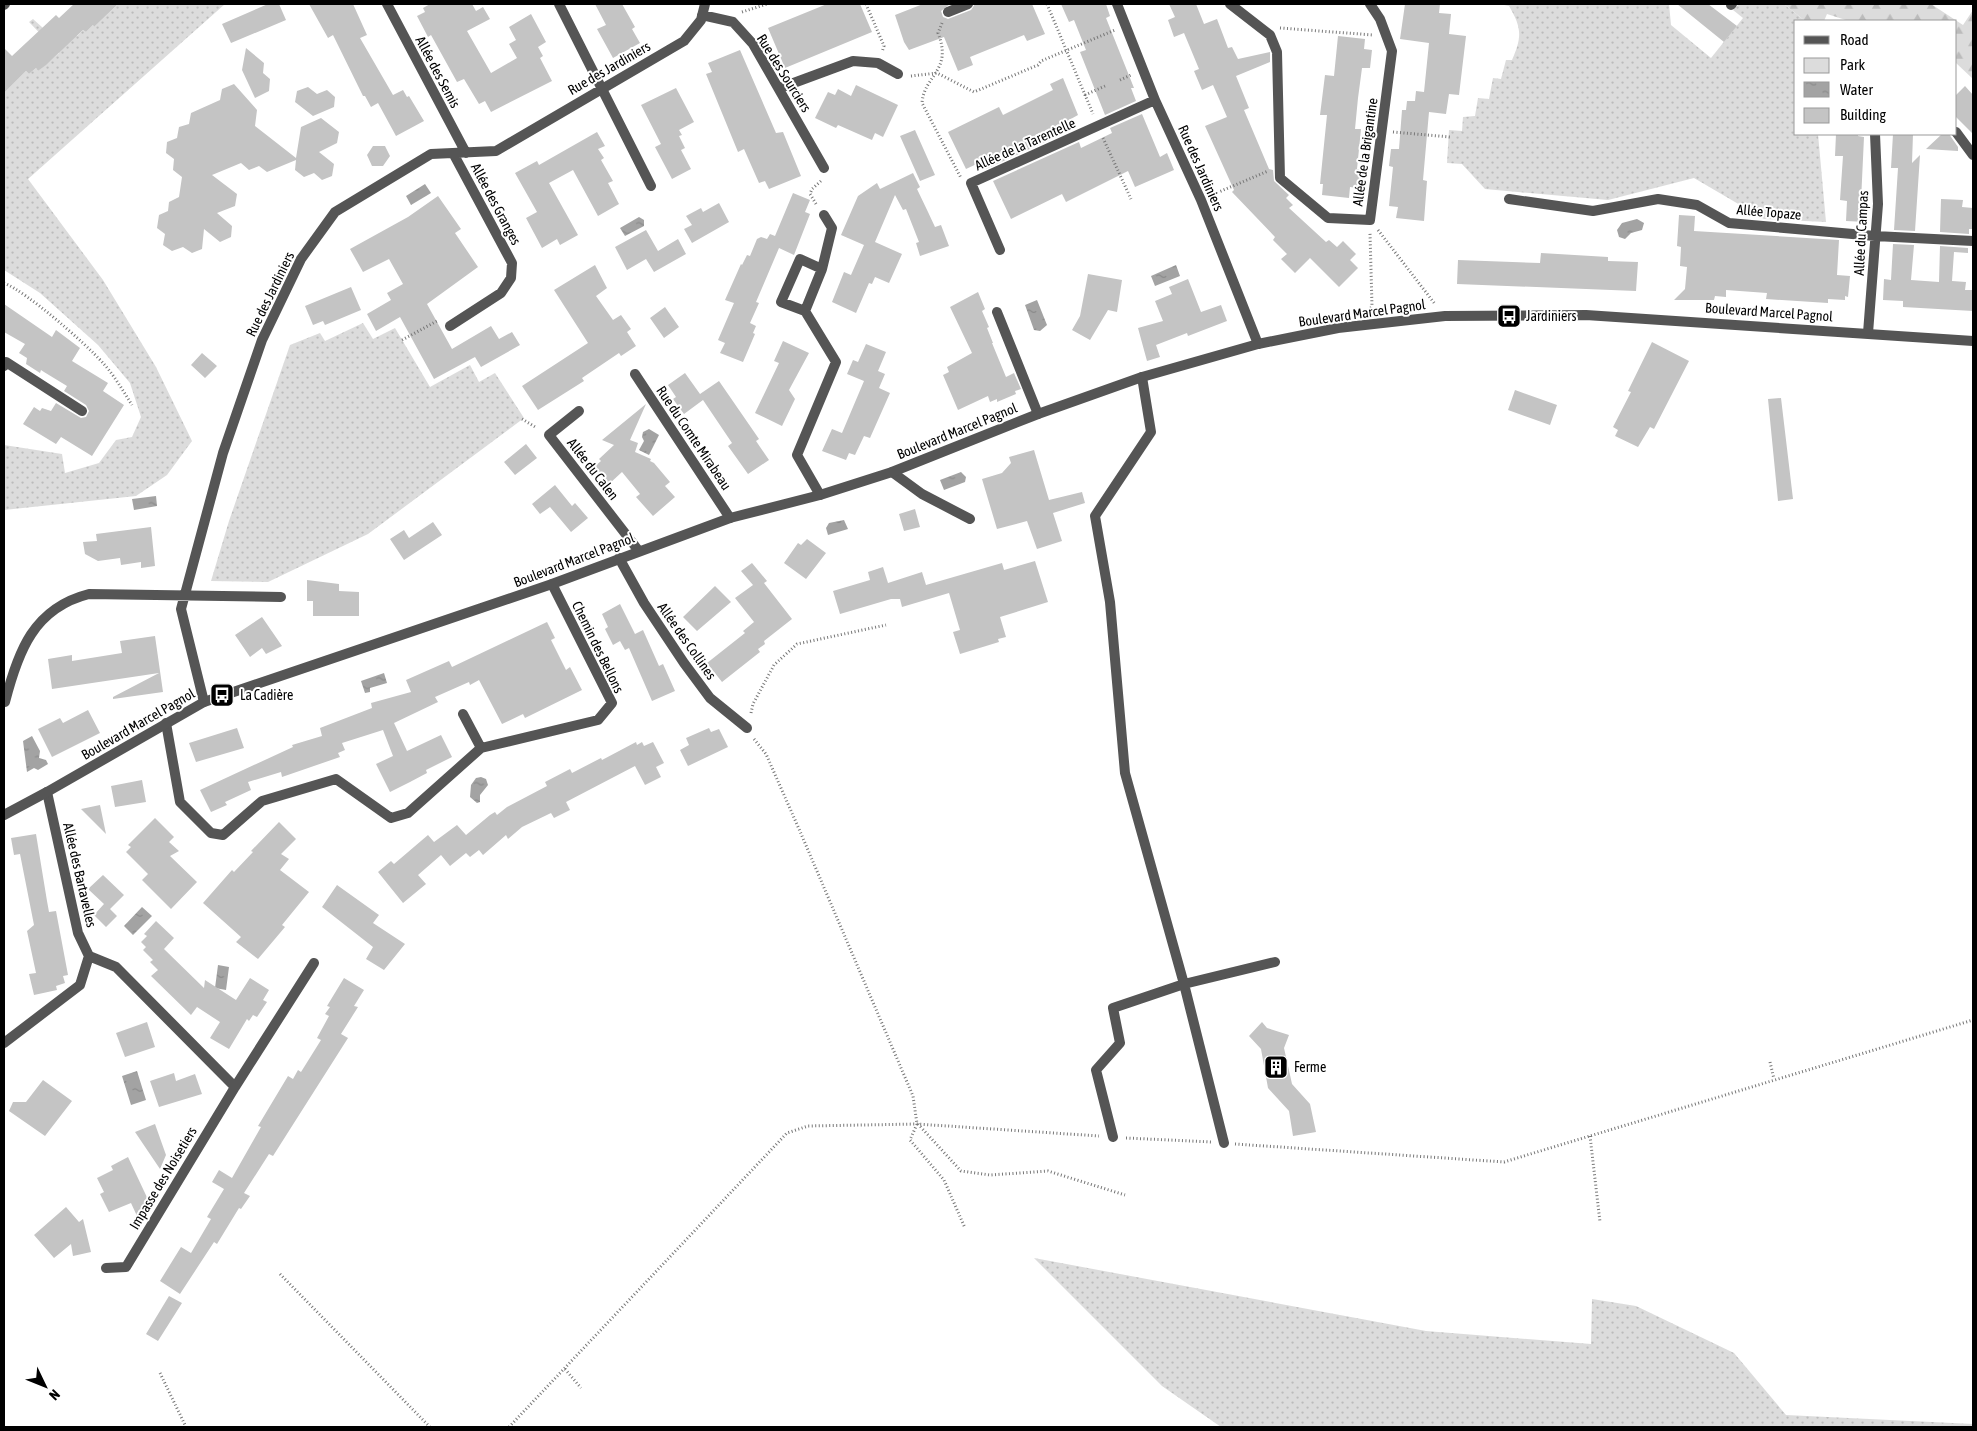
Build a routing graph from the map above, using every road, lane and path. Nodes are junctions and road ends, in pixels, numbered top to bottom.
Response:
1 (387, 4) edge
2 (559, 4) edge
3 (705, 4) edge
4 (767, 4) edge
5 (866, 4) edge
6 (968, 4) edge
7 (1047, 4) edge
8 (1117, 4) edge
9 (1230, 4) edge
10 (1370, 4) edge
11 (948, 12) joint
12 (702, 15) junction
13 (733, 22) junction
14 (1126, 25) junction
15 (1259, 26) junction
16 (1386, 36) junction
17 (1067, 50) junction
18 (878, 63) junction
19 (937, 72) junction
20 (898, 74) joint
21 (1105, 86) dead end
22 (602, 88) junction
23 (780, 88) junction
24 (1085, 95) junction
25 (1155, 100) junction
26 (1097, 126) junction
27 (1383, 131) junction
28 (1957, 133) edge
29 (1875, 135) edge
30 (1450, 137) dead end
31 (453, 153) junction
32 (466, 153) junction
33 (1973, 155) edge
34 (1280, 166) junction
35 (824, 168) joint
36 (971, 183) junction
37 (651, 186) dead end
38 (1131, 198) dead end
39 (1508, 199) dead end
40 (1202, 200) junction
41 (821, 211) joint
42 (1370, 220) junction
43 (1875, 236) junction
44 (1973, 241) edge
45 (1000, 250) dead end
46 (822, 269) junction
47 (4, 283) edge
48 (805, 311) junction
49 (997, 312) dead end
50 (1445, 316) junction
51 (1360, 325) junction
52 (450, 326) joint
53 (1868, 333) junction
54 (402, 340) dead end
55 (1973, 341) edge
56 (1258, 344) junction
57 (4, 366) edge
58 (635, 374) dead end
59 (1142, 377) junction
60 (132, 405) dead end
61 (82, 411) dead end
62 (579, 411) dead end
63 (1038, 414) junction
64 (522, 419) dead end
65 (549, 435) junction
66 (892, 472) junction
67 (820, 494) junction
68 (730, 518) junction
69 (970, 519) dead end
70 (638, 550) junction
71 (619, 558) junction
72 (552, 584) junction
73 (184, 597) junction
74 (281, 597) dead end
75 (886, 624) dead end
76 (5, 702) dead end
77 (204, 702) junction
78 (463, 714) dead end
79 (166, 723) junction
80 (747, 728) junction
81 (481, 748) junction
82 (47, 792) junction
83 (4, 815) edge
84 (89, 956) junction
85 (1275, 962) dead end
86 (314, 963) dead end
87 (1184, 984) junction
88 (1973, 1020) edge
89 (4, 1044) edge
90 (1770, 1062) dead end
91 (1774, 1079) junction
92 (235, 1087) junction
93 (917, 1124) junction
94 (1590, 1136) junction
95 (1113, 1137) junction
96 (1224, 1143) junction
97 (1125, 1195) dead end
98 (1600, 1222) dead end
99 (965, 1228) dead end
100 (106, 1268) dead end
101 (280, 1274) dead end
102 (565, 1369) junction
103 (160, 1373) dead end
104 (581, 1388) dead end
105 (186, 1427) edge
106 (430, 1427) edge
107 (509, 1427) edge

1 - 32 street, Allée des Semis
2 - 22 street
3 - 12 street, Rue des Jardiniers
4 - 13 path
5 - 18 path
6 - 11 street
7 - 17 path
8 - 14 street, Rue des Jardiniers
9 - 15 street, Allée de la Brigantine
10 - 16 street, Allée de la Brigantine
11 - 19 path
12 - 13 street
12 - 22 street, Rue des Jardiniers
13 - 23 street, Rue des Sourciers
14 - 17 path
14 - 25 street, Rue des Jardiniers
15 - 16 path
15 - 34 street, Allée de la Brigantine
16 - 27 street, Allée de la Brigantine
17 - 19 path
17 - 24 path
18 - 20 street
18 - 23 street
19 - 20 path
19 - 36 path
21 - 24 path
22 - 32 street, Rue des Jardiniers
22 - 37 street
23 - 35 street, Rue des Sourciers
24 - 26 path
25 - 26 street, Allée de la Tarentelle
25 - 40 street, Rue des Jardiniers
26 - 36 street, Allée de la Tarentelle
26 - 38 path
27 - 30 path
27 - 42 street, Allée de la Brigantine
28 - 33 street
29 - 43 street, Allée du Campas
31 - 32 street, Rue des Jardiniers
31 - 52 street, Allée des Granges
31 - 73 street, Rue des Jardiniers
34 - 40 path
34 - 42 street, Allée de la Brigantine
35 - 41 path
36 - 45 street, Allée de la Tarentelle
39 - 43 street, Allée Topaze
40 - 56 street, Rue des Jardiniers
41 - 46 street
42 - 50 path
42 - 51 path
43 - 44 street, Allée Topaze
43 - 53 street, Allée du Campas
46 - 48 street
46 - 48 street
47 - 60 path
48 - 67 street
49 - 63 street
50 - 51 street, Boulevard Marcel Pagnol
50 - 53 street, Boulevard Marcel Pagnol
51 - 56 street, Boulevard Marcel Pagnol
52 - 54 path
53 - 55 street, Boulevard Marcel Pagnol
56 - 59 street, Boulevard Marcel Pagnol
57 - 61 street
58 - 68 street, Rue du Comte Mirabeau
59 - 63 street, Boulevard Marcel Pagnol
59 - 87 street
62 - 65 street, Allée du Calen
63 - 66 street, Boulevard Marcel Pagnol
64 - 65 path
65 - 70 street, Allée du Calen
66 - 67 street, Boulevard Marcel Pagnol
66 - 69 street
67 - 68 street, Boulevard Marcel Pagnol
68 - 70 street, Boulevard Marcel Pagnol
70 - 71 street, Boulevard Marcel Pagnol
71 - 72 street, Boulevard Marcel Pagnol
71 - 80 street, Allée des Collines
72 - 77 street, Boulevard Marcel Pagnol
72 - 81 street, Chemin des Bellons
73 - 74 street
73 - 76 street
73 - 77 street, Rue des Jardiniers
75 - 80 path
77 - 79 street, Boulevard Marcel Pagnol
78 - 81 street
79 - 81 street, Chemin des Bellons
79 - 82 street, Boulevard Marcel Pagnol
80 - 93 path
82 - 83 street, Boulevard Marcel Pagnol
82 - 84 street, Allée des Bartavelles
84 - 89 street
84 - 92 street
85 - 87 street
86 - 92 street, Impasse des Noisetiers
87 - 95 street
87 - 96 street
88 - 91 path
90 - 91 path
91 - 94 path
92 - 100 street, Impasse des Noisetiers
93 - 95 path
93 - 97 path
93 - 99 path
93 - 102 path
94 - 96 path
94 - 98 path
95 - 96 path
101 - 106 path
102 - 104 path
102 - 107 path
103 - 105 path

